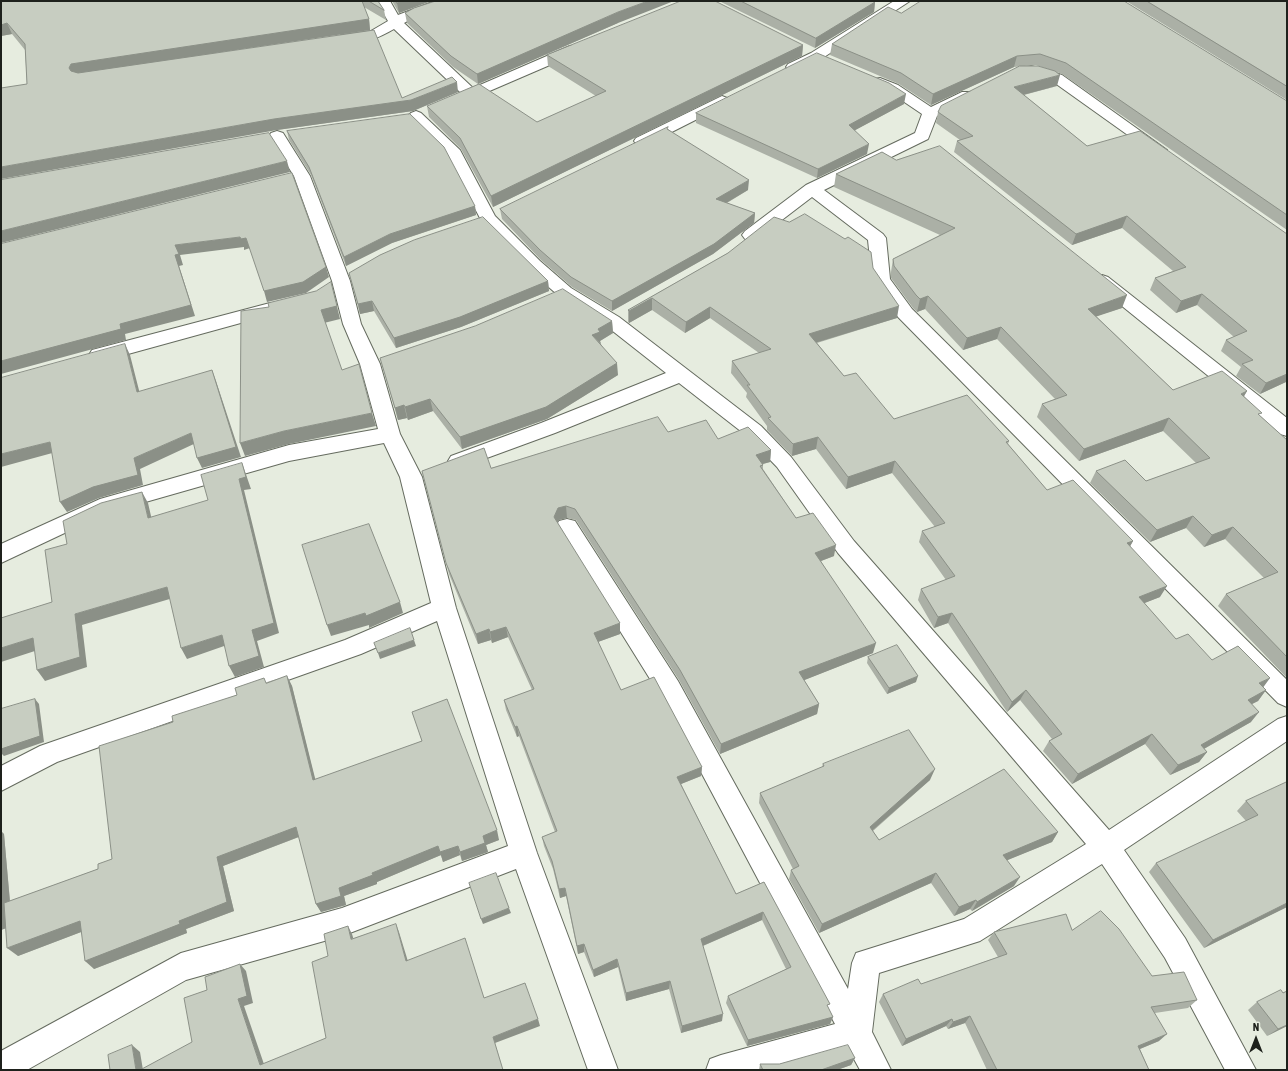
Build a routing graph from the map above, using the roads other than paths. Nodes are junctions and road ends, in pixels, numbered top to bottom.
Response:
1 (383, 1) edge
2 (449, 1) edge
3 (903, 1) edge
4 (396, 24) junction
5 (333, 40) edge
6 (587, 44) edge
7 (1014, 72) edge
8 (781, 73) edge
9 (865, 76) edge
10 (979, 89) edge
11 (740, 93) edge
12 (472, 94) junction
13 (930, 113) junction
14 (277, 136) dead end
15 (628, 148) edge
16 (1172, 159) edge
17 (812, 189) junction
18 (739, 245) edge
19 (1089, 270) edge
20 (285, 305) edge
21 (84, 359) edge
22 (680, 375) junction
23 (1287, 429) edge
24 (390, 434) junction
25 (426, 472) junction
26 (567, 527) dead end
27 (1, 554) edge
28 (444, 608) junction
29 (1287, 696) edge
30 (1287, 727) edge
31 (1, 779) edge
32 (1106, 847) junction
33 (524, 853) junction
34 (858, 1033) junction
35 (1, 1068) edge
36 (603, 1070) edge
37 (721, 1070) edge
38 (876, 1070) edge
39 (1241, 1070) edge

1 - 4 street
2 - 4 street
3 - 8 street
4 - 5 street
4 - 12 street
6 - 12 street
7 - 16 street
9 - 13 street
10 - 13 street
11 - 15 street
12 - 22 street
13 - 17 street
14 - 24 street
17 - 18 street
17 - 29 street
19 - 23 street
20 - 21 street
22 - 25 street
22 - 32 street
24 - 25 street
24 - 27 street
25 - 28 street
26 - 34 street
28 - 31 street
28 - 33 street
30 - 32 street
32 - 34 street
32 - 39 street
33 - 35 street
33 - 36 street
34 - 37 street
34 - 38 street

